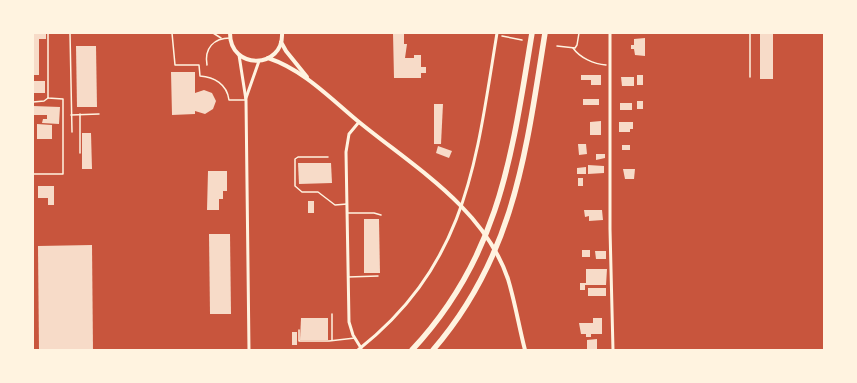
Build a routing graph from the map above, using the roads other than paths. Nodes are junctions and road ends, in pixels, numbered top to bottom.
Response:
1 (48, 33) edge
2 (70, 33) edge
3 (172, 33) edge
4 (212, 33) edge
5 (497, 33) edge
6 (532, 33) edge
7 (545, 33) edge
8 (750, 33) edge
9 (230, 34) edge
10 (282, 34) edge
11 (610, 34) edge
12 (221, 38) junction
13 (281, 42) junction
14 (239, 55) junction
15 (268, 58) junction
16 (259, 61) junction
17 (207, 65) dead end
18 (750, 77) dead end
19 (312, 82) junction
20 (48, 98) junction
21 (246, 100) junction
22 (33, 102) edge
23 (80, 114) junction
24 (99, 114) dead end
25 (72, 115) junction
26 (359, 122) junction
27 (72, 132) dead end
28 (80, 154) dead end
29 (328, 157) dead end
30 (33, 174) edge
31 (347, 204) junction
32 (348, 213) junction
33 (381, 215) dead end
34 (348, 276) junction
35 (378, 276) dead end
36 (332, 314) dead end
37 (299, 330) dead end
38 (355, 338) junction
39 (332, 340) junction
40 (360, 349) edge
41 (249, 350) edge
42 (412, 350) edge
43 (433, 350) edge
44 (525, 350) edge
45 (613, 350) edge

1 - 20 lane
2 - 25 lane
3 - 21 lane
4 - 12 lane
5 - 40 street
6 - 42 highway
7 - 43 highway
8 - 18 lane
9 - 12 lane
9 - 14 street
10 - 13 street
11 - 45 street
12 - 17 lane
13 - 15 street
13 - 19 street
14 - 16 street
14 - 21 street
15 - 16 street
15 - 19 street
16 - 21 street
19 - 26 street
20 - 22 lane
20 - 30 lane
21 - 41 street
23 - 24 lane
23 - 25 lane
23 - 28 lane
25 - 27 lane
26 - 31 street
26 - 44 street
29 - 31 lane
31 - 32 street
32 - 33 lane
32 - 34 street
34 - 35 lane
34 - 38 street
36 - 39 lane
37 - 39 lane
38 - 39 lane
38 - 40 street

